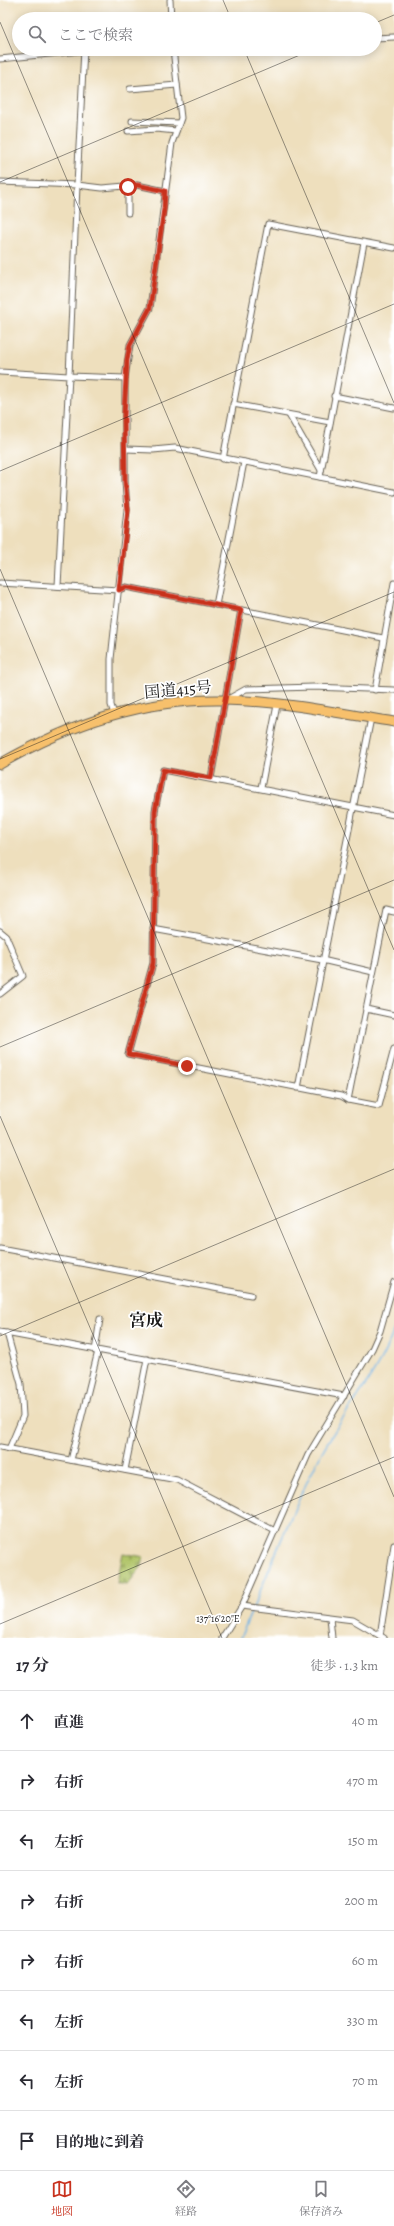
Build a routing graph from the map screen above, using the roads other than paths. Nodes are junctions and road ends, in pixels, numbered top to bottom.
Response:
1 (170, 0) edge
2 (171, 12) edge
3 (394, 36) edge
4 (382, 37) edge
5 (19, 56) edge
6 (84, 56) edge
7 (174, 56) edge
8 (0, 58) edge
9 (177, 85) junction
10 (130, 89) dead end
11 (132, 121) dead end
12 (179, 123) junction
13 (128, 131) dead end
14 (176, 131) junction
15 (0, 182) edge
16 (77, 185) junction
17 (128, 187) junction
18 (165, 191) junction
19 (128, 213) dead end
20 (364, 243) junction
21 (394, 248) edge
22 (0, 372) edge
23 (68, 376) junction
24 (125, 378) junction
25 (334, 396) junction
26 (233, 404) junction
27 (394, 408) edge
28 (288, 414) junction
29 (330, 422) junction
30 (126, 448) junction
31 (223, 459) junction
32 (244, 462) junction
33 (321, 470) junction
34 (320, 477) junction
35 (394, 492) edge
36 (394, 582) edge
37 (0, 583) edge
38 (58, 586) junction
39 (119, 590) junction
40 (216, 605) junction
41 (241, 610) junction
42 (391, 611) edge
43 (383, 638) junction
44 (375, 690) junction
45 (394, 690) edge
46 (226, 700) junction
47 (277, 705) junction
48 (114, 714) junction
49 (371, 718) junction
50 (394, 722) edge
51 (0, 764) edge
52 (211, 778) junction
53 (261, 788) junction
54 (354, 807) junction
55 (394, 815) edge
56 (394, 912) edge
57 (153, 929) junction
58 (0, 931) edge
59 (322, 960) junction
60 (373, 972) junction
61 (0, 994) edge
62 (366, 1009) junction
63 (394, 1015) edge
64 (394, 1049) edge
65 (298, 1088) junction
66 (348, 1100) junction
67 (0, 1248) edge
68 (394, 1282) edge
69 (251, 1295) dead end
70 (100, 1319) dead end
71 (0, 1332) edge
72 (7, 1333) junction
73 (96, 1351) junction
74 (146, 1359) junction
75 (344, 1396) junction
76 (0, 1447) edge
77 (9, 1449) junction
78 (71, 1460) junction
79 (125, 1470) junction
80 (275, 1531) junction
81 (394, 1545) edge
82 (242, 1606) junction
83 (330, 1618) junction
84 (382, 1637) edge
85 (222, 1638) edge
86 (332, 1638) edge

1 - 2 street
3 - 4 street
5 - 8 street
6 - 16 street
7 - 9 street
9 - 10 street
9 - 12 street
11 - 12 street
12 - 14 street
13 - 14 street
14 - 18 street
15 - 16 street
16 - 17 street
16 - 23 street
17 - 18 street
17 - 19 street
18 - 24 street
20 - 21 street
20 - 25 street
20 - 26 street
22 - 23 street
23 - 24 street
23 - 38 street
24 - 30 street
25 - 27 street
25 - 29 street
26 - 28 street
26 - 31 street
28 - 29 street
28 - 33 street
29 - 33 street
30 - 31 street
30 - 39 street
31 - 32 street
32 - 34 street
32 - 40 street
33 - 34 street
34 - 35 street
36 - 42 street
37 - 38 street
38 - 39 street
39 - 40 street
39 - 48 street
40 - 41 street
41 - 43 street
41 - 46 street
42 - 43 street
43 - 44 street
44 - 45 street
44 - 46 street
46 - 47 highway, 国道415号
46 - 48 highway, 国道415号
46 - 52 street
47 - 49 highway, 国道415号
47 - 53 street
48 - 51 highway, 国道415号
49 - 50 highway, 国道415号
49 - 54 street
52 - 53 street
52 - 57 street
53 - 54 street
54 - 55 street
54 - 59 street
56 - 60 street
57 - 59 street
57 - 65 street
58 - 61 street
59 - 60 street
59 - 65 street
60 - 62 street
62 - 63 street
62 - 66 street
64 - 66 street
65 - 66 street
67 - 69 street
68 - 75 street
70 - 73 street
71 - 72 street
72 - 73 street
72 - 77 street
73 - 74 street
73 - 78 street
74 - 75 street
74 - 79 street
75 - 80 street
76 - 77 street
77 - 78 street
78 - 79 street
79 - 80 street
80 - 82 street
81 - 84 street
82 - 83 street
82 - 85 street
83 - 84 street
83 - 86 street

